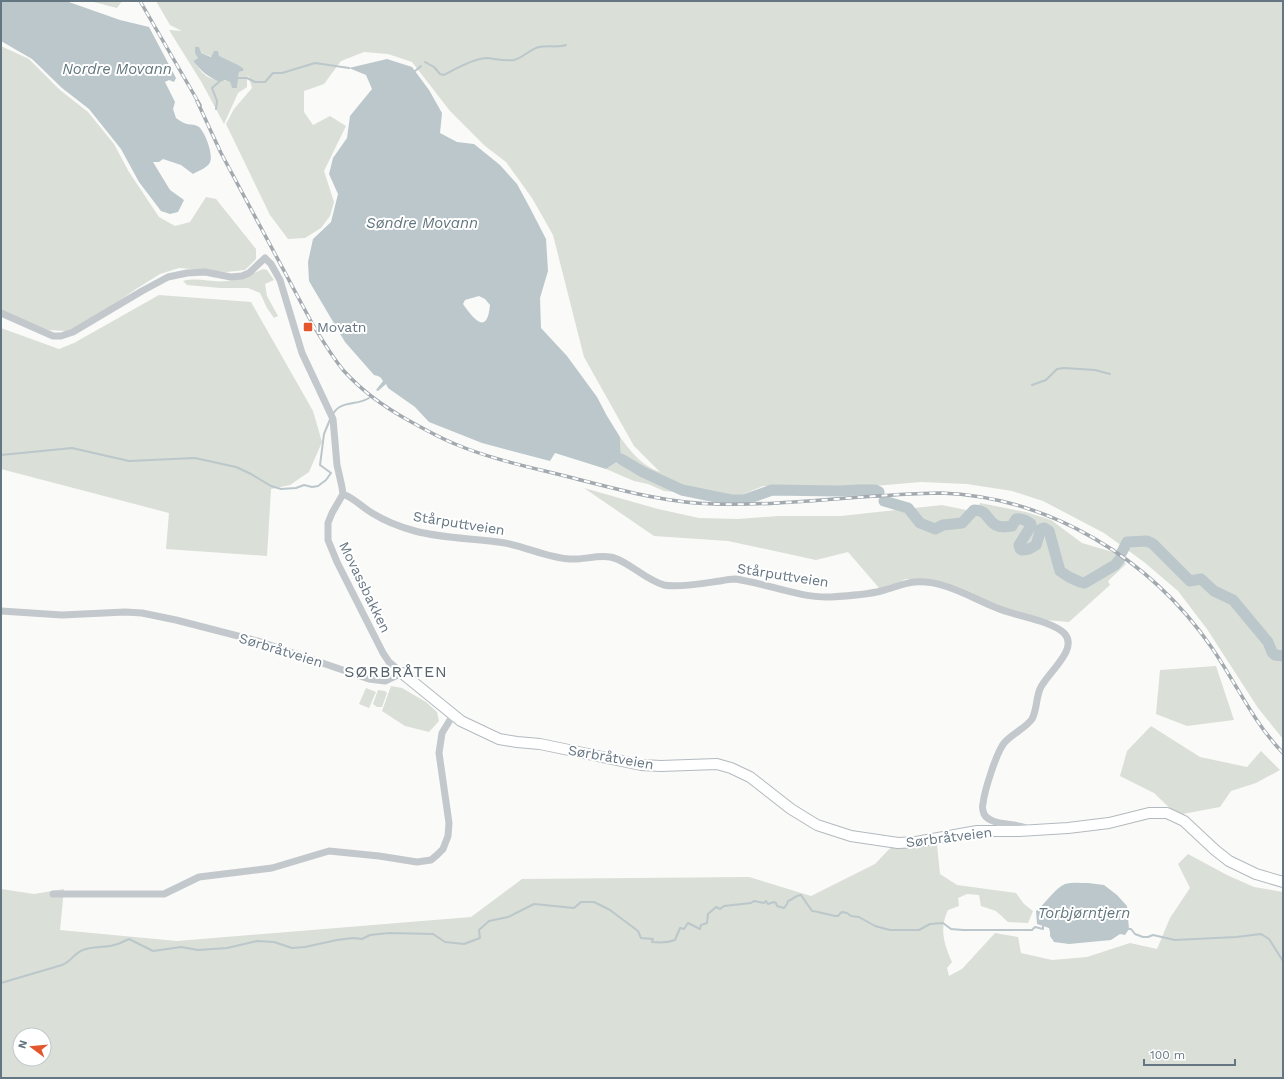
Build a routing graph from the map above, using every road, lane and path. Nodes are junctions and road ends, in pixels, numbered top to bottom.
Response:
1 (1, 313) edge
2 (342, 494) junction
3 (1, 611) edge
4 (402, 673) junction
5 (453, 715) junction
6 (1031, 830) junction
7 (1283, 882) edge
8 (53, 894) dead end

1 - 2 street
2 - 4 street, Movassbakken
2 - 6 street, Stårputtveien
3 - 4 street, Sørbråtveien
4 - 5 street, Sørbråtveien
5 - 6 street, Sørbråtveien
5 - 8 street
6 - 7 street, Sørbråtveien

